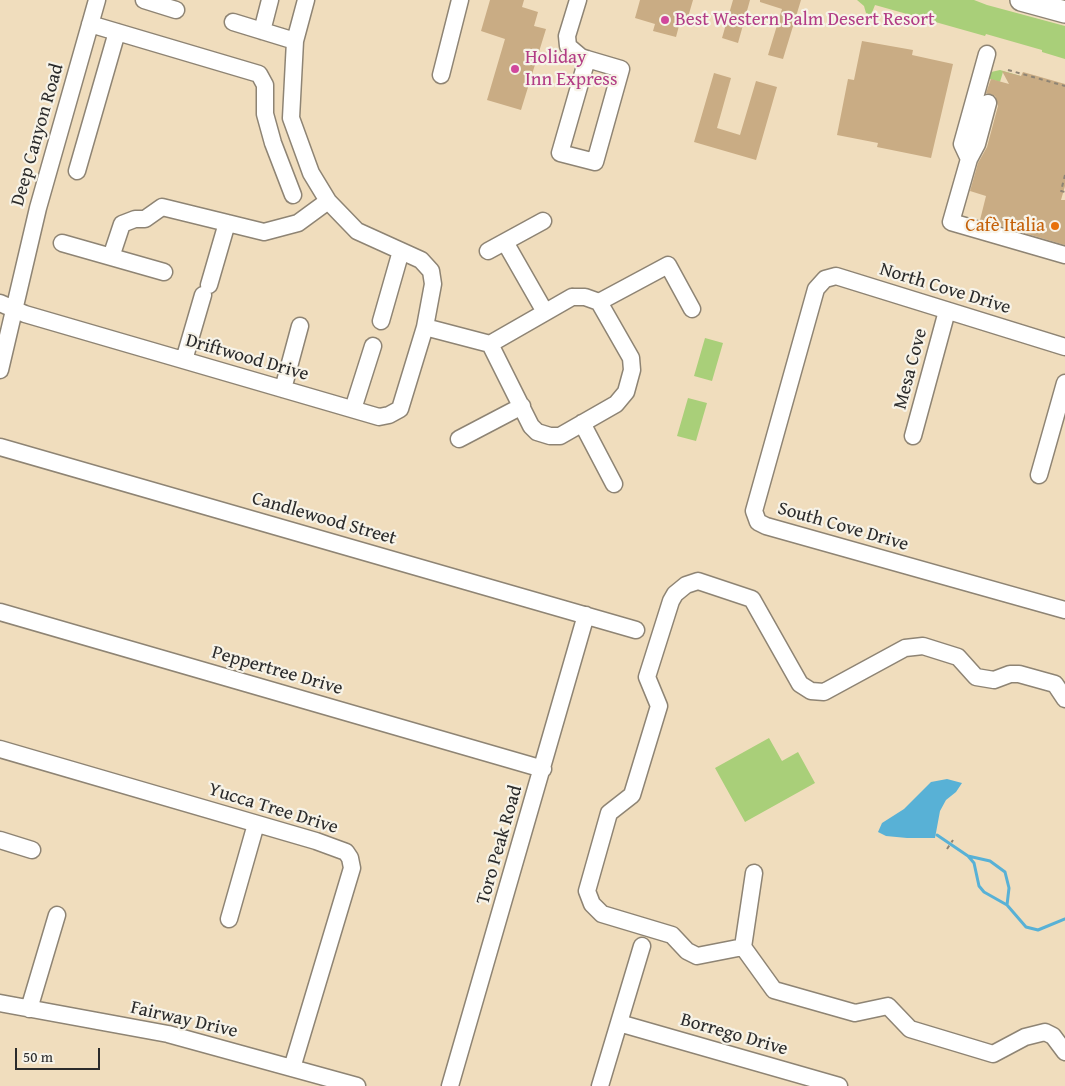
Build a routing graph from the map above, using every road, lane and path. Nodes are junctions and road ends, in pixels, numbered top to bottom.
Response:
1 (97, 0) edge
2 (144, 0) edge
3 (270, 0) edge
4 (306, 0) edge
5 (460, 0) edge
6 (578, 0) edge
7 (1021, 0) edge
8 (176, 10) dead end
9 (1065, 12) edge
10 (233, 22) dead end
11 (90, 24) junction
12 (262, 31) junction
13 (117, 32) junction
14 (295, 41) junction
15 (987, 54) dead end
16 (587, 59) junction
17 (1008, 70) dead end
18 (441, 75) dead end
19 (1065, 86) edge
20 (988, 103) dead end
21 (969, 159) junction
22 (76, 171) dead end
23 (1065, 175) edge
24 (1063, 182) edge
25 (1065, 192) edge
26 (294, 195) dead end
27 (328, 201) junction
28 (543, 221) dead end
29 (226, 223) junction
30 (505, 242) junction
31 (62, 243) dead end
32 (401, 252) junction
33 (488, 252) dead end
34 (1065, 255) edge
35 (112, 257) junction
36 (164, 272) dead end
37 (816, 289) joint
38 (598, 302) junction
39 (7, 306) edge
40 (692, 309) dead end
41 (947, 311) junction
42 (545, 312) junction
43 (381, 321) dead end
44 (300, 326) dead end
45 (425, 327) junction
46 (490, 344) junction
47 (373, 346) dead end
48 (1065, 347) edge
49 (184, 360) junction
50 (0, 370) edge
51 (1065, 383) edge
52 (282, 389) junction
53 (522, 406) junction
54 (353, 410) junction
55 (582, 423) junction
56 (913, 436) dead end
57 (459, 439) dead end
58 (0, 446) edge
59 (1039, 475) dead end
60 (614, 484) dead end
61 (1065, 610) edge
62 (0, 612) edge
63 (586, 615) junction
64 (636, 630) dead end
65 (1065, 699) edge
66 (0, 749) edge
67 (543, 769) junction
68 (256, 824) junction
69 (0, 840) edge
70 (953, 840) dead end
71 (947, 849) dead end
72 (32, 850) dead end
73 (754, 873) dead end
74 (57, 915) dead end
75 (229, 919) dead end
76 (642, 946) dead end
77 (744, 947) junction
78 (0, 1003) edge
79 (29, 1008) junction
80 (619, 1023) junction
81 (1065, 1052) edge
82 (292, 1068) junction
83 (357, 1086) edge
84 (450, 1086) edge
85 (600, 1086) edge
86 (839, 1086) edge

1 - 11 street, Deep Canyon Road
2 - 8 street
3 - 12 street
4 - 14 street
5 - 18 street
6 - 16 street
7 - 9 main road
10 - 12 street
11 - 13 street
11 - 39 street, Deep Canyon Road
12 - 14 street
13 - 22 street
13 - 26 street
14 - 27 street
15 - 21 street
16 - 16 street
17 - 19 path
20 - 21 street
21 - 34 street
23 - 24 path
24 - 25 path
27 - 29 street
27 - 32 street
28 - 30 street
29 - 35 street
29 - 49 street
30 - 33 street
30 - 42 street
31 - 35 street
32 - 43 street
32 - 45 street, Driftwood Drive
35 - 36 street
37 - 41 street, North Cove Drive
37 - 61 street, South Cove Drive
38 - 40 street
38 - 42 street
38 - 55 street
39 - 49 street, Driftwood Drive
39 - 50 street, Deep Canyon Road
41 - 48 street, North Cove Drive
41 - 56 street, Mesa Cove
42 - 46 street
44 - 52 street
45 - 46 street
45 - 54 street, Driftwood Drive
46 - 53 street
47 - 54 street
49 - 52 street, Driftwood Drive
51 - 59 street
52 - 54 street, Driftwood Drive
53 - 55 street
53 - 57 street
55 - 60 street
58 - 63 street, Candlewood Street
62 - 67 street, Peppertree Drive
63 - 64 street, Candlewood Street
63 - 67 street, Toro Peak Road
65 - 77 street
66 - 68 street, Yucca Tree Drive
67 - 84 street, Toro Peak Road
68 - 75 street
68 - 82 street, Yucca Tree Drive
69 - 72 street
70 - 71 path
73 - 77 street
74 - 79 street
76 - 80 street
77 - 81 street
78 - 79 street, Fairway Drive
79 - 82 street, Fairway Drive
80 - 85 street
80 - 86 street, Borrego Drive
82 - 83 street, Fairway Drive

